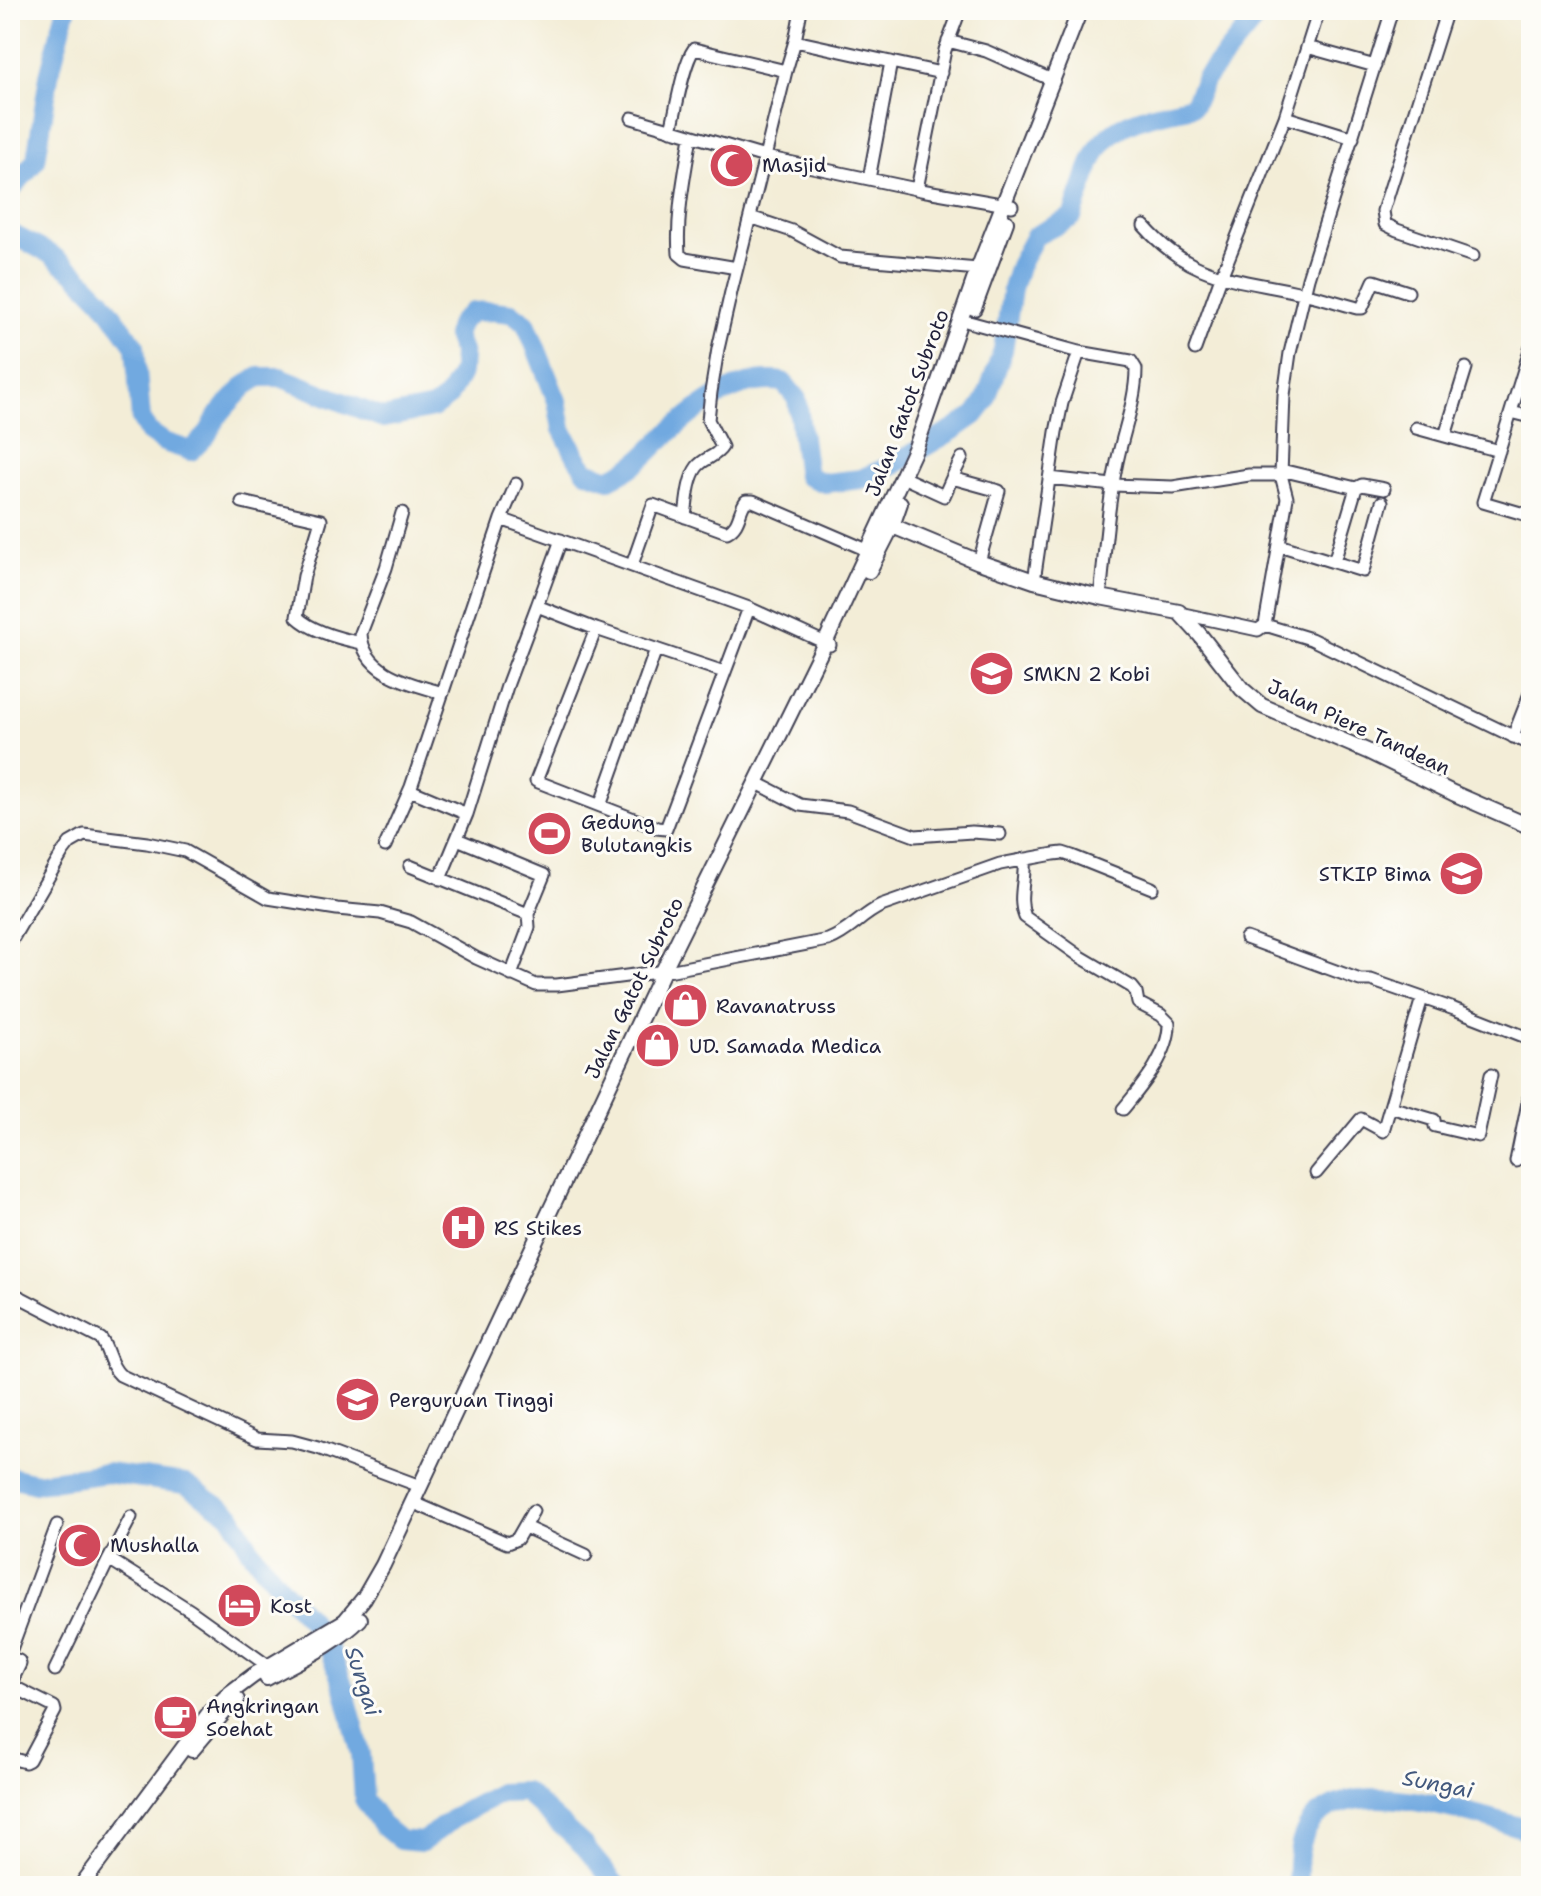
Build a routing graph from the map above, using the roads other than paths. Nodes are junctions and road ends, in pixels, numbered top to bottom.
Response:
1 (801, 10) edge
2 (960, 10) edge
3 (1090, 10) edge
4 (1319, 10) edge
5 (1392, 10) edge
6 (1447, 10) edge
7 (1079, 20) edge
8 (795, 41) junction
9 (948, 41) junction
10 (1307, 47) junction
11 (891, 62) junction
12 (1375, 66) junction
13 (786, 71) junction
14 (941, 73) junction
15 (1052, 80) junction
16 (1285, 117) junction
17 (632, 118) dead end
18 (671, 130) junction
19 (691, 136) junction
20 (1353, 138) junction
21 (765, 157) junction
22 (869, 179) junction
23 (917, 189) junction
24 (1007, 205) junction
25 (750, 217) junction
26 (1144, 226) dead end
27 (1473, 256) dead end
28 (737, 268) junction
29 (978, 269) junction
30 (1221, 277) junction
31 (1408, 292) dead end
32 (1304, 293) junction
33 (974, 323) junction
34 (1531, 347) edge
35 (1195, 349) dead end
36 (1079, 352) junction
37 (1466, 368) dead end
38 (1511, 412) junction
39 (1531, 417) edge
40 (1416, 428) dead end
41 (1445, 436) junction
42 (918, 447) junction
43 (1499, 451) junction
44 (962, 458) dead end
45 (1281, 472) junction
46 (908, 476) junction
47 (952, 478) junction
48 (1049, 478) junction
49 (516, 484) dead end
50 (1112, 485) junction
51 (1356, 488) junction
52 (1384, 489) dead end
53 (242, 502) dead end
54 (1382, 502) dead end
55 (402, 513) dead end
56 (685, 517) junction
57 (501, 519) junction
58 (1531, 519) edge
59 (887, 524) junction
60 (561, 540) junction
61 (1279, 545) junction
62 (873, 552) junction
63 (979, 562) junction
64 (1334, 562) junction
65 (632, 565) junction
66 (1034, 581) junction
67 (1100, 597) junction
68 (537, 606) junction
69 (749, 608) junction
70 (1179, 612) junction
71 (1265, 625) junction
72 (596, 629) junction
73 (362, 643) junction
74 (828, 644) junction
75 (656, 649) junction
76 (724, 672) junction
77 (1531, 691) edge
78 (443, 693) junction
79 (1513, 737) junction
80 (1531, 745) edge
81 (763, 786) junction
82 (410, 790) junction
83 (600, 806) junction
84 (467, 814) junction
85 (1531, 827) edge
86 (1000, 834) dead end
87 (457, 839) junction
88 (385, 846) dead end
89 (1024, 859) junction
90 (410, 866) dead end
91 (440, 879) junction
92 (1152, 888) dead end
93 (528, 914) junction
94 (1246, 938) dead end
95 (10, 943) edge
96 (668, 970) junction
97 (511, 975) junction
98 (1422, 998) junction
99 (1531, 1039) edge
100 (1491, 1075) dead end
101 (1531, 1088) edge
102 (1390, 1107) junction
103 (1123, 1109) dead end
104 (1529, 1111) edge
105 (1516, 1161) dead end
106 (1316, 1173) dead end
107 (10, 1292) edge
108 (420, 1486) junction
109 (419, 1505) junction
110 (533, 1511) dead end
111 (131, 1517) dead end
112 (57, 1525) dead end
113 (525, 1527) junction
114 (586, 1555) dead end
115 (109, 1559) junction
116 (341, 1630) junction
117 (10, 1654) edge
118 (301, 1654) junction
119 (268, 1666) junction
120 (55, 1670) dead end
121 (10, 1758) edge
122 (170, 1773) junction
123 (81, 1886) edge
124 (93, 1886) edge

1 - 8 street
2 - 9 street
3 - 7 street, Jalan Gatot Subroto
4 - 10 street
5 - 12 street
6 - 27 street
7 - 15 street, Jalan Gatot Subroto
7 - 24 street, Jalan Gatot Subroto
8 - 11 street
8 - 13 street
9 - 14 street
9 - 15 street
10 - 12 street
10 - 16 street
11 - 14 street
11 - 22 street
12 - 20 street
13 - 18 street
13 - 21 street
14 - 23 street
15 - 24 street, Jalan Gatot Subroto
16 - 20 street
16 - 30 street
17 - 18 street
18 - 19 street
19 - 21 street
19 - 28 street
20 - 32 street
21 - 22 street
21 - 25 street
22 - 23 street
23 - 24 street
24 - 29 street, Jalan Gatot Subroto
24 - 33 street, Jalan Gatot Subroto
25 - 28 street
25 - 29 street
26 - 30 street
28 - 56 street
29 - 42 street, Jalan Gatot Subroto
30 - 32 street
30 - 35 street
31 - 32 street
32 - 45 street
33 - 36 street
33 - 42 street, Jalan Gatot Subroto
34 - 38 street
36 - 48 street
36 - 50 street
37 - 41 street
38 - 39 street
38 - 43 street
40 - 41 street
41 - 43 street
42 - 46 street, Jalan Gatot Subroto
43 - 58 street
44 - 47 street
45 - 50 street
45 - 51 street
45 - 61 street
46 - 47 street
46 - 59 street, Jalan Gatot Subroto
47 - 63 street
48 - 50 street
48 - 66 street
49 - 57 street
50 - 67 street
51 - 52 street
51 - 64 street
53 - 73 street
54 - 64 street
55 - 73 street
56 - 62 street
56 - 65 street
57 - 60 street
57 - 78 street
59 - 62 street, Jalan Gatot Subroto
59 - 63 street
60 - 65 street
60 - 68 street
61 - 64 street
61 - 71 street
62 - 74 street, Jalan Gatot Subroto
63 - 66 street
65 - 69 street
66 - 67 street
67 - 70 street
68 - 72 street
68 - 84 street
69 - 74 street
69 - 76 street
70 - 71 street
70 - 85 street, Jalan Piere Tandean
71 - 79 street
72 - 75 street
72 - 83 street
73 - 78 street
74 - 81 street, Jalan Gatot Subroto
74 - 96 street, Jalan Gatot Subroto
75 - 76 street
75 - 83 street
76 - 83 street
77 - 79 street
78 - 82 street
79 - 80 street
81 - 86 street
81 - 96 street, Jalan Gatot Subroto
82 - 84 street
82 - 88 street
84 - 87 street
87 - 91 street
87 - 93 street
89 - 92 street
89 - 96 street
89 - 103 street
90 - 91 street
91 - 93 street
93 - 97 street
94 - 98 street
95 - 97 street
96 - 97 street
96 - 108 street, Jalan Gatot Subroto
96 - 109 street, Jalan Gatot Subroto
98 - 99 street
98 - 102 street
100 - 102 street
101 - 104 street
102 - 106 street
104 - 105 street
107 - 108 street
108 - 116 street, Jalan Gatot Subroto
109 - 113 street
109 - 116 street, Jalan Gatot Subroto
110 - 113 street
111 - 115 street
112 - 117 street
113 - 114 street
115 - 119 street
115 - 120 street
116 - 118 street, Jalan Gatot Subroto
117 - 121 street
118 - 119 street, Jalan Gatot Subroto
118 - 122 street, Jalan Gatot Subroto
119 - 122 street, Jalan Gatot Subroto
122 - 123 street, Jalan Gatot Subroto
122 - 124 street, Jalan Gatot Subroto

